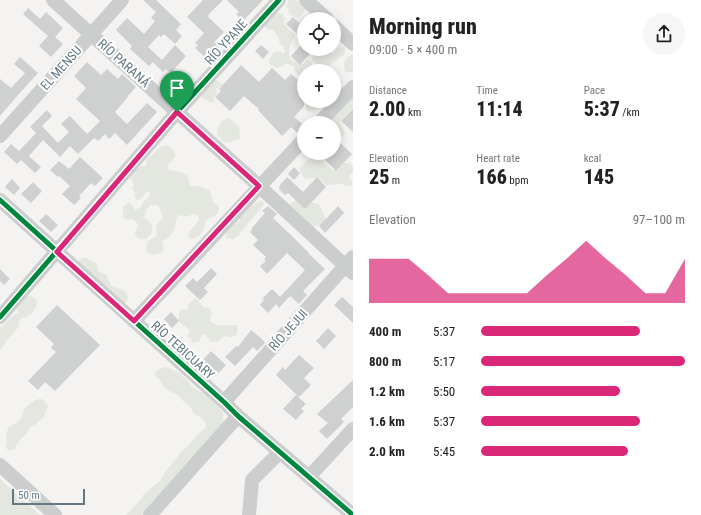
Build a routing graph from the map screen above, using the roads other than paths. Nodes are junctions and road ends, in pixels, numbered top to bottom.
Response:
1 (53, 0) edge
2 (122, 0) edge
3 (279, 0) edge
4 (306, 0) edge
5 (319, 12) edge
6 (341, 33) edge
7 (92, 34) junction
8 (353, 44) edge
9 (353, 87) edge
10 (177, 112) junction
11 (326, 116) edge
12 (0, 136) edge
13 (297, 146) edge
14 (259, 186) junction
15 (0, 200) edge
16 (57, 252) junction
17 (350, 265) edge
18 (0, 317) edge
19 (134, 321) junction
20 (224, 402) junction
21 (238, 416) junction
22 (353, 429) edge
23 (280, 452) junction
24 (0, 465) edge
25 (309, 477) junction
26 (55, 515) edge
27 (150, 515) edge
28 (249, 515) edge
29 (353, 515) edge

1 - 7 street, RÍO PARANÁ
2 - 7 street, EL MENSU
3 - 10 street, RÍO YPANE
4 - 5 street
6 - 8 street
7 - 10 street, RÍO PARANÁ
7 - 12 street, EL MENSU
9 - 11 street
10 - 14 street, RÍO PARANÁ
10 - 16 street, RÍO YPANE
13 - 14 street
14 - 17 street, RÍO PARANÁ
14 - 19 street
15 - 16 street, RÍO TEBICUARY
16 - 18 street, RÍO YPANE
16 - 19 street, RÍO TEBICUARY
17 - 20 street, RÍO JEJUI
19 - 20 street, RÍO TEBICUARY
20 - 21 street, RÍO TEBICUARY
21 - 23 street, RÍO TEBICUARY
21 - 27 street
22 - 25 street
23 - 25 street, RÍO TEBICUARY
23 - 28 street
24 - 26 street
25 - 29 street, RÍO TEBICUARY

